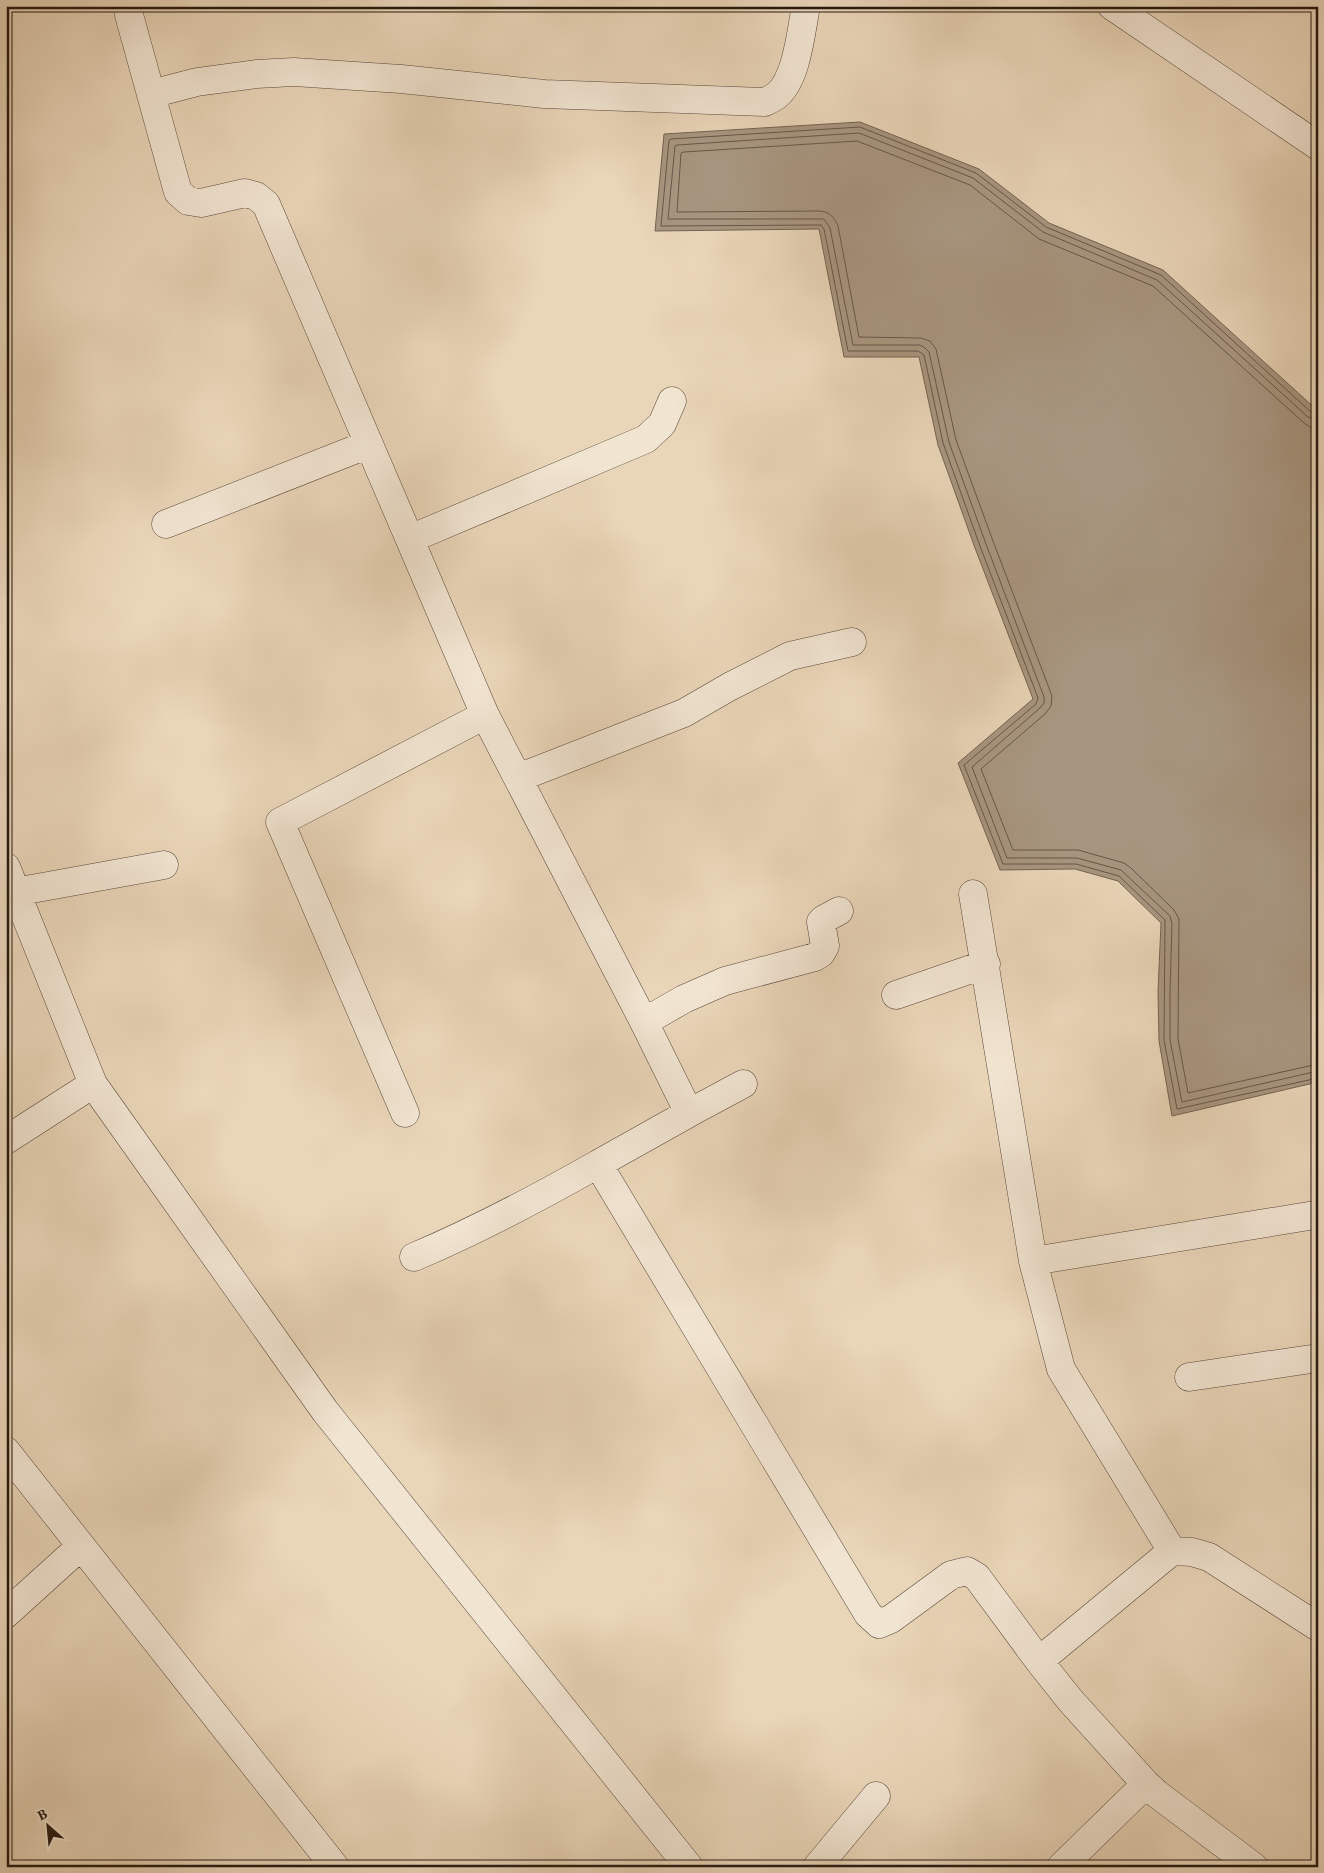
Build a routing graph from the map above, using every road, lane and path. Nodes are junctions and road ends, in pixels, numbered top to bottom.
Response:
1 (130, 6) edge
2 (806, 6) edge
3 (1112, 6) edge
4 (151, 94) junction
5 (1318, 146) edge
6 (672, 402) dead end
7 (370, 444) junction
8 (166, 524) dead end
9 (410, 539) junction
10 (852, 642) dead end
11 (485, 715) junction
12 (518, 778) junction
13 (164, 865) dead end
14 (11, 880) edge
15 (973, 894) dead end
16 (839, 911) dead end
17 (986, 964) junction
18 (896, 995) dead end
19 (644, 1022) junction
20 (93, 1084) junction
21 (743, 1084) dead end
22 (405, 1113) dead end
23 (689, 1113) junction
24 (6, 1140) edge
25 (598, 1164) junction
26 (1315, 1215) dead end
27 (414, 1257) dead end
28 (1033, 1261) junction
29 (1318, 1358) edge
30 (1189, 1377) dead end
31 (6, 1451) edge
32 (81, 1546) junction
33 (1172, 1551) junction
34 (6, 1614) edge
35 (1318, 1627) edge
36 (1039, 1661) junction
37 (1146, 1784) junction
38 (876, 1796) dead end
39 (335, 1867) edge
40 (689, 1867) edge
41 (817, 1867) edge
42 (1061, 1867) edge
43 (1254, 1867) edge

1 - 4 street
2 - 4 street
3 - 5 street
4 - 7 street
6 - 9 street
7 - 8 street
7 - 9 street
9 - 11 street
10 - 12 street
11 - 12 street
11 - 22 street
12 - 19 street
13 - 14 street
14 - 20 street
15 - 17 street
16 - 19 street
17 - 18 street
17 - 28 street
19 - 23 street
20 - 24 street
20 - 40 street
21 - 23 street
23 - 25 street
25 - 27 street
25 - 36 street
26 - 28 street
28 - 33 street
29 - 30 street
31 - 32 street
32 - 34 street
32 - 39 street
33 - 35 street
33 - 36 street
36 - 37 street
37 - 42 street
37 - 43 street
38 - 41 street

